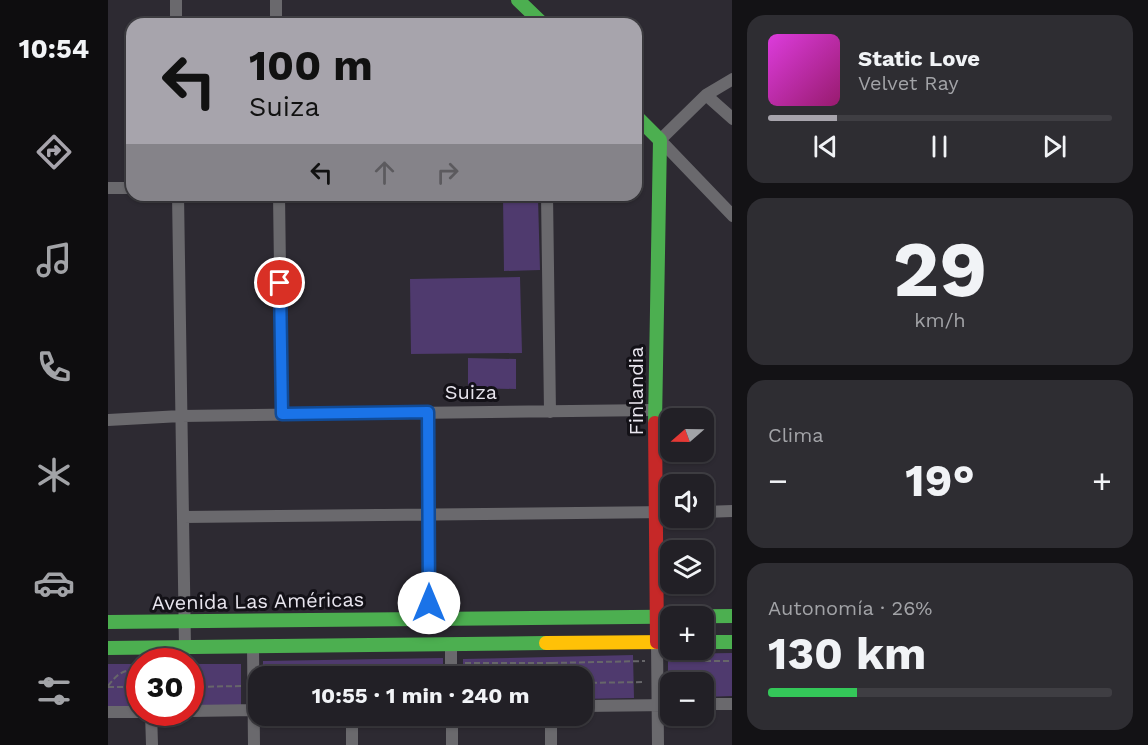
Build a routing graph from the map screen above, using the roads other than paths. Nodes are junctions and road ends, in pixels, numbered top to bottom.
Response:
1 (176, 0) edge
2 (276, 0) edge
3 (521, 2) edge
4 (176, 18) edge
5 (276, 18) edge
6 (537, 18) edge
7 (732, 79) edge
8 (706, 95) junction
9 (732, 119) edge
10 (642, 122) edge
11 (660, 140) junction
12 (108, 188) edge
13 (126, 188) edge
14 (178, 201) edge
15 (279, 201) edge
16 (547, 201) edge
17 (732, 216) edge
18 (655, 410) junction
19 (428, 412) junction
20 (550, 412) junction
21 (282, 414) junction
22 (181, 416) junction
23 (108, 420) edge
24 (660, 474) edge
25 (732, 511) edge
26 (660, 512) edge
27 (714, 512) edge
28 (429, 516) junction
29 (183, 517) junction
30 (662, 528) edge
31 (732, 616) edge
32 (657, 617) junction
33 (429, 619) junction
34 (184, 621) junction
35 (108, 622) edge
36 (660, 628) edge
37 (660, 642) edge
38 (714, 642) edge
39 (732, 642) edge
40 (451, 644) junction
41 (253, 646) junction
42 (185, 647) junction
43 (108, 648) edge
44 (253, 666) edge
45 (452, 666) edge
46 (714, 704) edge
47 (732, 704) edge
48 (660, 705) edge
49 (593, 706) edge
50 (248, 710) edge
51 (204, 711) edge
52 (108, 712) edge
53 (126, 712) edge
54 (151, 726) edge
55 (255, 726) edge
56 (352, 726) edge
57 (452, 726) edge
58 (551, 726) edge
59 (661, 726) edge
60 (152, 745) edge
61 (254, 745) edge
62 (352, 745) edge
63 (452, 745) edge
64 (551, 745) edge
65 (658, 745) edge

1 - 4 street
2 - 5 street
3 - 6 main road
7 - 8 street
8 - 9 street
8 - 11 street
10 - 11 main road
11 - 17 street
11 - 18 main road, Finlandia
12 - 13 street
14 - 22 street
15 - 21 street
16 - 20 street
18 - 20 street, Suiza
18 - 24 main road, Finlandia
19 - 20 street, Suiza
19 - 21 street, Suiza
19 - 28 street
21 - 22 street, Suiza
22 - 23 street, Suiza
22 - 29 street
25 - 27 street
26 - 28 street
28 - 29 street
28 - 33 street
29 - 34 street
30 - 32 main road, Finlandia
31 - 32 main road, Avenida Las Américas
32 - 33 main road, Avenida Las Américas
32 - 36 main road, Finlandia
33 - 34 main road, Avenida Las Américas
34 - 35 main road, Avenida Las Américas
34 - 42 street
37 - 40 main road
38 - 39 main road
40 - 41 main road
40 - 45 street
41 - 42 main road
41 - 44 street
42 - 43 main road
46 - 47 street
48 - 49 street
50 - 51 street
52 - 53 street
54 - 60 street
55 - 61 street
56 - 62 street
57 - 63 street
58 - 64 street
59 - 65 street

